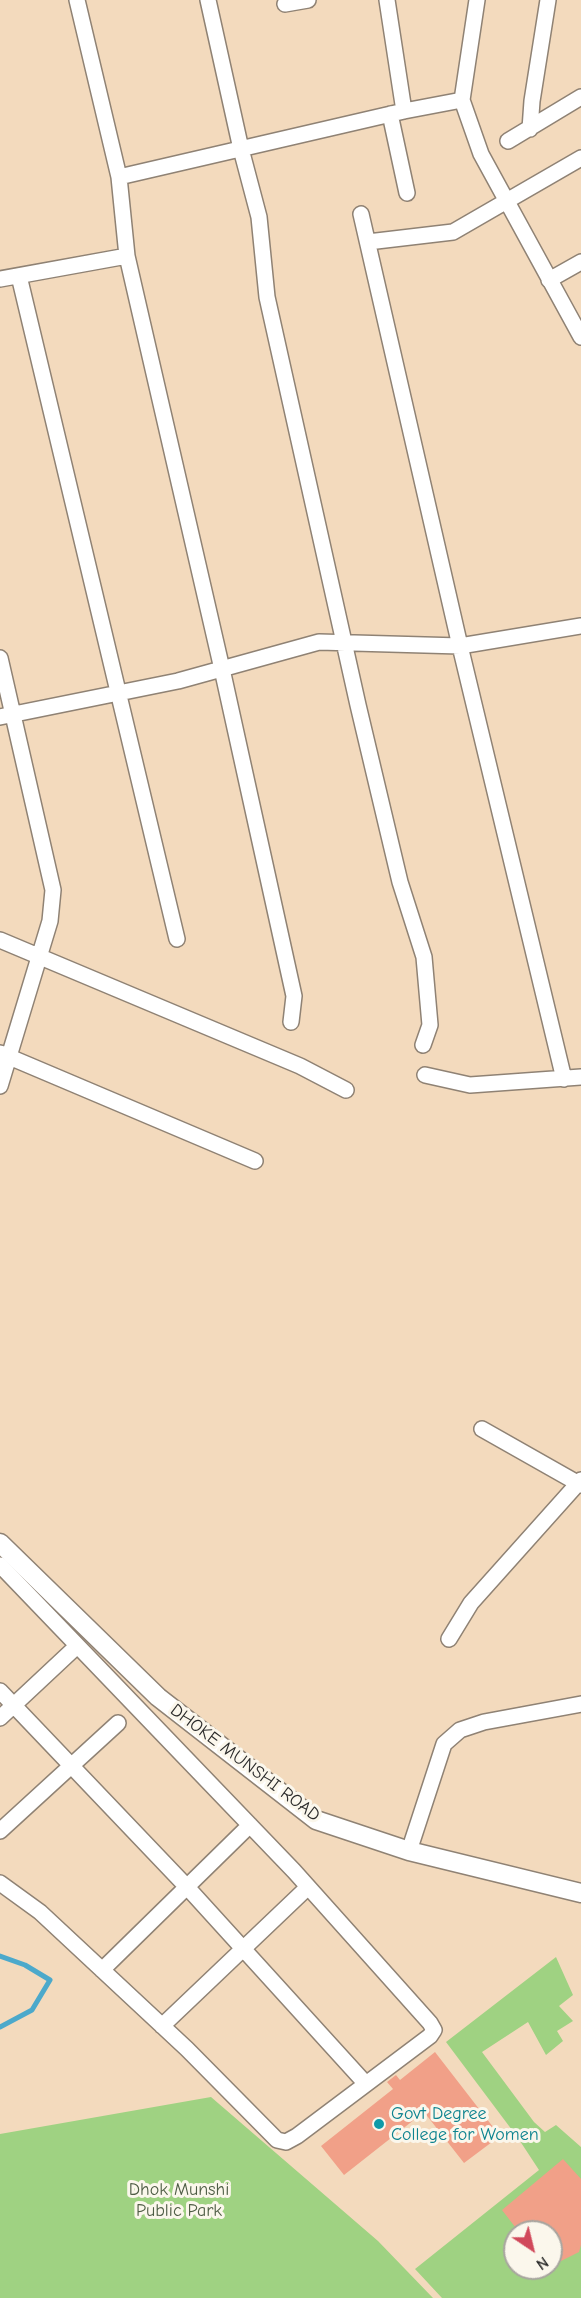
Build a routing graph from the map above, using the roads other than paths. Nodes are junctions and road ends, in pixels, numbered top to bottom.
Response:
1 (77, 0) edge
2 (208, 0) edge
3 (308, 0) edge
4 (387, 0) edge
5 (477, 0) edge
6 (548, 0) edge
7 (285, 4) dead end
8 (581, 97) edge
9 (462, 100) junction
10 (397, 113) junction
11 (530, 129) junction
12 (508, 141) dead end
13 (241, 149) junction
14 (581, 158) edge
15 (119, 177) junction
16 (406, 193) dead end
17 (507, 202) junction
18 (361, 214) dead end
19 (368, 242) junction
20 (127, 256) junction
21 (581, 262) edge
22 (19, 276) junction
23 (0, 279) edge
24 (549, 280) junction
25 (581, 336) edge
26 (581, 626) edge
27 (344, 642) junction
28 (460, 646) junction
29 (0, 658) edge
30 (222, 669) junction
31 (118, 693) junction
32 (7, 715) edge
33 (177, 939) dead end
34 (0, 940) edge
35 (40, 957) junction
36 (291, 1022) dead end
37 (423, 1045) dead end
38 (5, 1055) edge
39 (425, 1075) dead end
40 (581, 1077) edge
41 (564, 1079) junction
42 (0, 1086) edge
43 (346, 1090) dead end
44 (255, 1161) dead end
45 (482, 1429) dead end
46 (580, 1482) edge
47 (0, 1543) edge
48 (0, 1565) edge
49 (449, 1639) dead end
50 (77, 1646) junction
51 (0, 1691) edge
52 (581, 1704) edge
53 (13, 1705) junction
54 (0, 1718) edge
55 (118, 1723) dead end
56 (72, 1767) junction
57 (250, 1825) junction
58 (0, 1830) edge
59 (409, 1851) junction
60 (0, 1883) edge
61 (187, 1887) junction
62 (308, 1887) junction
63 (581, 1893) edge
64 (244, 1949) junction
65 (102, 1970) junction
66 (162, 2026) junction
67 (366, 2084) junction

1 - 15 street
2 - 13 street
3 - 7 street
4 - 10 street
5 - 9 street
6 - 11 street
8 - 11 street
9 - 10 street
9 - 17 street
10 - 13 street
10 - 16 street
11 - 12 street
13 - 15 street
13 - 27 street
14 - 17 street
15 - 20 street
17 - 19 street
17 - 24 street
18 - 19 street
19 - 28 street
20 - 22 street
20 - 30 street
21 - 24 street
22 - 23 street
22 - 31 street
24 - 25 street
26 - 28 street
27 - 28 street
27 - 30 street
27 - 37 street
28 - 41 street
29 - 32 street
30 - 31 street
30 - 36 street
31 - 32 street
31 - 33 street
32 - 35 street
34 - 35 street
35 - 38 street
35 - 43 street
38 - 42 street
38 - 44 street
39 - 41 street
40 - 41 street
45 - 46 street
46 - 49 street
47 - 59 street, DHOKE MUNSHI ROAD
48 - 50 street
50 - 53 street
50 - 57 street
51 - 53 street
52 - 59 street
53 - 54 street
53 - 56 street
55 - 56 street
56 - 58 street
56 - 61 street
57 - 61 street
57 - 62 street
59 - 63 street, DHOKE MUNSHI ROAD
60 - 65 street
61 - 64 street
61 - 65 street
62 - 64 street
62 - 67 street
64 - 66 street
64 - 67 street
65 - 66 street
66 - 67 street

